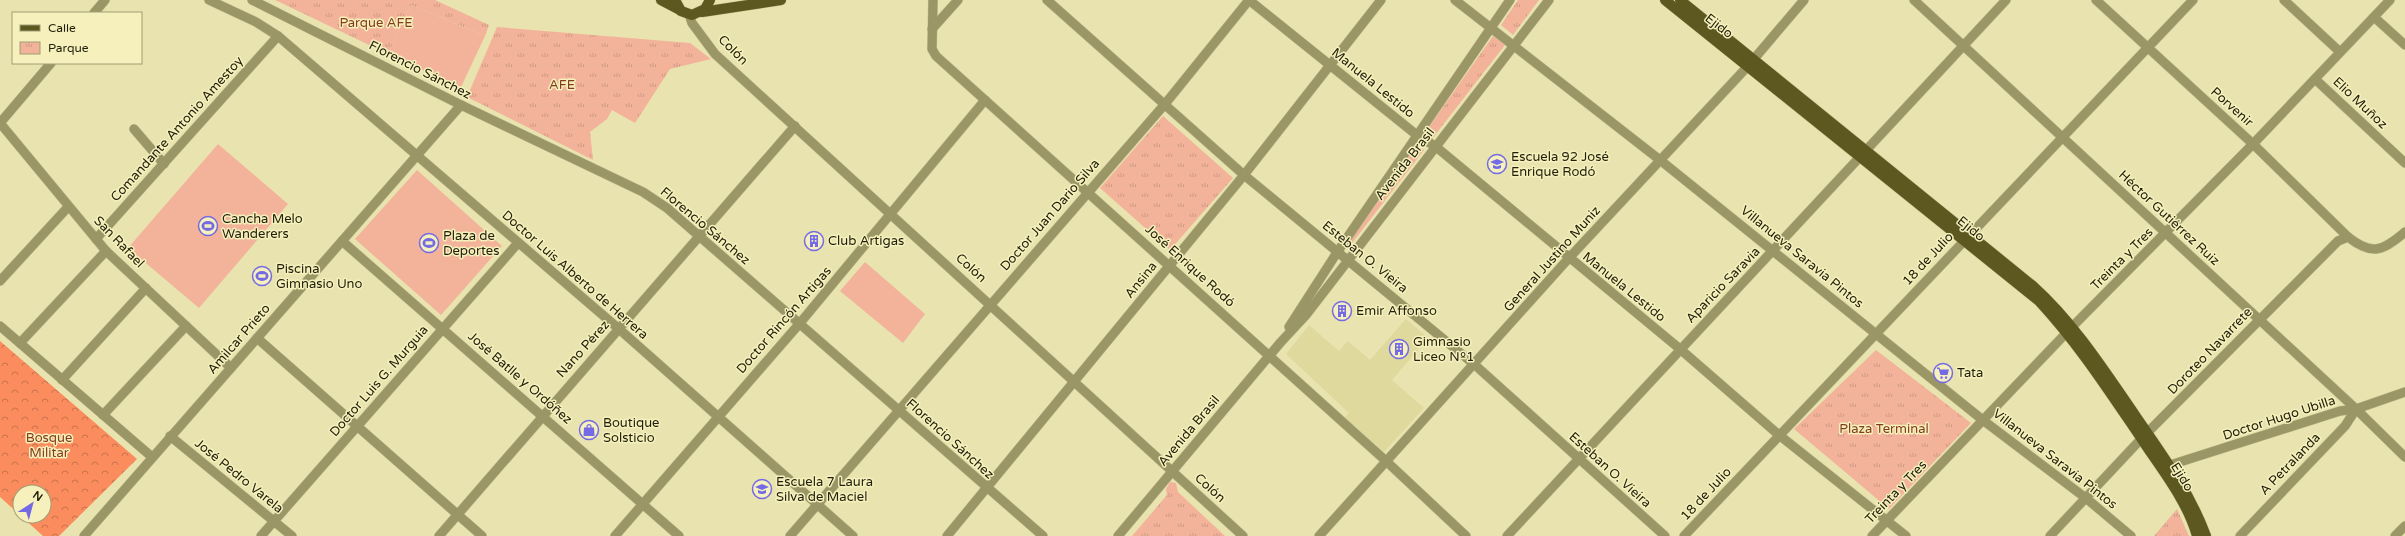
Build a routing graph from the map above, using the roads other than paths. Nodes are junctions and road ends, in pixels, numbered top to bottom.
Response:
1 (105, 0) edge
2 (209, 0) edge
3 (252, 0) edge
4 (661, 0) edge
5 (674, 0) edge
6 (710, 0) edge
7 (781, 0) edge
8 (933, 0) edge
9 (958, 0) edge
10 (1047, 0) edge
11 (1249, 0) edge
12 (1381, 0) edge
13 (1455, 0) edge
14 (1510, 0) edge
15 (1549, 0) edge
16 (1665, 0) edge
17 (1680, 0) edge
18 (1804, 0) edge
19 (1914, 0) edge
20 (2006, 0) edge
21 (2096, 0) edge
22 (2192, 0) edge
23 (2284, 0) edge
24 (2390, 0) edge
25 (264, 6) junction
26 (95, 12) edge
27 (685, 12) junction
28 (702, 12) junction
29 (2374, 17) junction
30 (256, 22) junction
31 (932, 28) junction
32 (1491, 28) junction
33 (278, 36) junction
34 (1513, 45) junction
35 (2405, 45) edge
36 (1963, 46) junction
37 (2148, 48) junction
38 (2340, 52) junction
39 (1751, 62) junction
40 (50, 64) edge
41 (1331, 66) junction
42 (2315, 79) junction
43 (985, 100) junction
44 (461, 104) junction
45 (1165, 104) junction
46 (0, 123) edge
47 (795, 126) junction
48 (134, 129) dead end
49 (1418, 136) junction
50 (2063, 137) junction
51 (2253, 144) junction
52 (1434, 146) junction
53 (1864, 154) junction
54 (418, 156) junction
55 (1660, 160) junction
56 (2405, 163) edge
57 (164, 164) junction
58 (1244, 175) junction
59 (1087, 191) junction
60 (68, 207) junction
61 (892, 214) junction
62 (2405, 232) edge
63 (2167, 233) junction
64 (700, 237) junction
65 (1966, 237) junction
66 (2348, 237) junction
67 (96, 240) junction
68 (342, 241) junction
69 (518, 243) junction
70 (106, 251) junction
71 (1338, 251) junction
72 (1774, 251) junction
73 (1569, 258) junction
74 (1348, 259) junction
75 (1170, 266) junction
76 (0, 281) edge
77 (146, 288) junction
78 (990, 304) junction
79 (2259, 320) junction
80 (800, 323) junction
81 (0, 326) edge
82 (186, 326) junction
83 (443, 328) junction
84 (619, 329) junction
85 (2070, 330) junction
86 (1876, 334) junction
87 (257, 338) junction
88 (1280, 342) junction
89 (20, 343) junction
90 (1680, 349) junction
91 (1269, 355) junction
92 (1475, 365) junction
93 (231, 368) junction
94 (62, 380) junction
95 (1074, 383) junction
96 (2405, 392) edge
97 (2356, 409) junction
98 (899, 410) junction
99 (103, 415) junction
100 (542, 415) junction
101 (718, 417) junction
102 (1984, 421) junction
103 (357, 426) junction
104 (1779, 435) junction
105 (170, 436) junction
106 (2145, 436) junction
107 (2405, 457) edge
108 (152, 458) junction
109 (1578, 459) junction
110 (1386, 461) junction
111 (2165, 467) junction
112 (1172, 471) junction
113 (986, 488) junction
114 (2087, 499) junction
115 (644, 504) junction
116 (818, 504) junction
117 (458, 515) junction
118 (1887, 520) junction
119 (274, 521) junction
120 (2405, 526) edge
121 (84, 536) edge
122 (261, 536) edge
123 (292, 536) edge
124 (439, 536) edge
125 (482, 536) edge
126 (615, 536) edge
127 (679, 536) edge
128 (790, 536) edge
129 (853, 536) edge
130 (947, 536) edge
131 (1043, 536) edge
132 (1118, 536) edge
133 (1243, 536) edge
134 (1319, 536) edge
135 (1466, 536) edge
136 (1507, 536) edge
137 (1665, 536) edge
138 (1684, 536) edge
139 (1872, 536) edge
140 (1906, 536) edge
141 (2050, 536) edge
142 (2131, 536) edge
143 (2197, 536) edge
144 (2206, 536) edge
145 (2240, 536) edge
146 (2395, 536) edge

1 - 26 street
2 - 30 street
3 - 25 street, Florencio Sánchez
4 - 27 main road
5 - 27 main road
6 - 28 main road
7 - 28 main road
8 - 31 street, José Enrique Rodó
9 - 31 street
10 - 45 street, Esteban O. Vieira
11 - 41 street, Manuela Lestido
11 - 45 street, Doctor Juan Dario Silva
12 - 41 street, Ansina
13 - 32 street, Villanueva Saravia Pintos
14 - 32 street, Avenida Brasil
15 - 34 street, Avenida Brasil
16 - 39 main road, Ejido
17 - 39 main road, Ejido
18 - 39 street, General Justino Muniz
19 - 36 street, Héctor Gutiérrez Ruiz
20 - 36 street, Aparicio Saravia
21 - 37 street, Porvenir
22 - 37 street, 18 de Julio
23 - 38 street
24 - 29 street, Treinta y Tres
25 - 30 street
25 - 44 street, Florencio Sánchez
27 - 28 main road
27 - 47 street, Colón
29 - 35 street
29 - 38 street, Treinta y Tres
30 - 33 street
31 - 43 street, José Enrique Rodó
32 - 34 street, Villanueva Saravia Pintos
32 - 49 street, Avenida Brasil
33 - 54 street, Doctor Luis Alberto de Herrera
33 - 57 street, Comandante Antonio Amestoy
34 - 52 street, Avenida Brasil
34 - 55 street, Villanueva Saravia Pintos
36 - 50 street, Héctor Gutiérrez Ruiz
36 - 53 street, Aparicio Saravia
37 - 50 street, 18 de Julio
37 - 51 street, Porvenir
38 - 42 street, Treinta y Tres
39 - 53 main road, Ejido
39 - 55 street, General Justino Muniz
40 - 46 street
41 - 49 street, Manuela Lestido
41 - 58 street, Ansina
42 - 51 street, Treinta y Tres
42 - 56 street, Elio Muñoz
43 - 59 street, José Enrique Rodó
43 - 61 street, Doctor Rincón Artigas
44 - 54 street, Amilcar Prieto
44 - 64 street, Florencio Sánchez
45 - 58 street, Esteban O. Vieira
45 - 59 street, Doctor Juan Dario Silva
46 - 60 street, San Rafael
47 - 61 street, Colón
47 - 64 street, Nano Pérez
48 - 57 street
49 - 52 street, Manuela Lestido
49 - 71 street, Avenida Brasil
50 - 63 street, Héctor Gutiérrez Ruiz
50 - 65 street, 18 de Julio
51 - 63 street, Treinta y Tres
51 - 66 street, Porvenir
52 - 73 street, Manuela Lestido
52 - 74 street, Avenida Brasil
53 - 65 main road, Ejido
53 - 72 street, Aparicio Saravia
54 - 68 street, Amilcar Prieto
54 - 69 street, Doctor Luis Alberto de Herrera
55 - 72 street, Villanueva Saravia Pintos
55 - 73 street, General Justino Muniz
57 - 67 street, Comandante Antonio Amestoy
58 - 71 street, Esteban O. Vieira
58 - 75 street, Ansina
59 - 75 street, José Enrique Rodó
59 - 78 street, Doctor Juan Dario Silva
60 - 67 street, San Rafael
60 - 76 street
61 - 78 street, Colón
61 - 80 street, Doctor Rincón Artigas
62 - 66 street
63 - 79 street, Héctor Gutiérrez Ruiz
63 - 85 street, Treinta y Tres
64 - 80 street, Florencio Sánchez
64 - 84 street, Nano Pérez
65 - 85 main road, Ejido
65 - 86 street, 18 de Julio
66 - 79 street, Doroteo Navarrete
67 - 70 street, San Rafael
68 - 83 street, José Batlle y Ordóñez
68 - 87 street, Amilcar Prieto
69 - 83 street, Doctor Luis G. Murguia
69 - 84 street, Doctor Luis Alberto de Herrera
70 - 77 street, San Rafael
70 - 89 street
71 - 74 street, Esteban O. Vieira
71 - 88 street, Avenida Brasil
72 - 86 street, Villanueva Saravia Pintos
72 - 90 street, Aparicio Saravia
73 - 90 street, Manuela Lestido
73 - 92 street, General Justino Muniz
74 - 88 street, Avenida Brasil
74 - 92 street, Esteban O. Vieira
75 - 91 street, José Enrique Rodó
75 - 95 street, Ansina
77 - 82 street, San Rafael
77 - 94 street
78 - 95 street, Colón
78 - 98 street, Doctor Juan Dario Silva
79 - 97 street, Héctor Gutiérrez Ruiz
79 - 106 street, Doroteo Navarrete
80 - 98 street, Florencio Sánchez
80 - 101 street, Doctor Rincón Artigas
81 - 89 street
82 - 93 street, San Rafael
82 - 99 street
83 - 100 street, José Batlle y Ordóñez
83 - 103 street, Doctor Luis G. Murguia
84 - 100 street, Nano Pérez
84 - 101 street, Doctor Luis Alberto de Herrera
85 - 102 street, Treinta y Tres
85 - 106 main road, Ejido
86 - 102 street, Villanueva Saravia Pintos
86 - 104 street, 18 de Julio
87 - 93 street, Amilcar Prieto
87 - 103 street
88 - 91 street, Avenida Brasil
89 - 94 street
90 - 104 street, Manuela Lestido
90 - 109 street, Aparicio Saravia
91 - 110 street, José Enrique Rodó
91 - 112 street, Avenida Brasil
92 - 109 street, Esteban O. Vieira
92 - 110 street, General Justino Muniz
93 - 105 street, Amilcar Prieto
94 - 99 street
95 - 112 street, Colón
95 - 113 street, Ansina
96 - 97 street, Doctor Hugo Ubilla
97 - 107 street, Héctor Gutiérrez Ruiz
97 - 111 street, Doctor Hugo Ubilla
97 - 145 street, A Petralanda
98 - 113 street, Florencio Sánchez
98 - 116 street, Doctor Juan Dario Silva
99 - 108 street
100 - 115 street, José Batlle y Ordóñez
100 - 117 street, Nano Pérez
101 - 115 street, Doctor Rincón Artigas
101 - 116 street, Doctor Luis Alberto de Herrera
102 - 114 street, Villanueva Saravia Pintos
102 - 118 street, Treinta y Tres
103 - 117 street
103 - 119 street, Doctor Luis G. Murguia
104 - 118 street, Manuela Lestido
104 - 138 street, 18 de Julio
105 - 108 street, Amilcar Prieto
105 - 119 street, José Pedro Varela
106 - 111 main road, Ejido
106 - 114 street, Doroteo Navarrete
108 - 121 street, Amilcar Prieto
109 - 136 street, Aparicio Saravia
109 - 137 street, Esteban O. Vieira
110 - 134 street, General Justino Muniz
110 - 135 street, José Enrique Rodó
111 - 143 main road, Ejido
111 - 144 main road, Ejido
112 - 132 street, Avenida Brasil
112 - 133 street, Colón
113 - 130 street, Ansina
113 - 131 street, Florencio Sánchez
114 - 141 street, Doroteo Navarrete
114 - 142 street, Villanueva Saravia Pintos
115 - 126 street, Doctor Rincón Artigas
115 - 127 street, José Batlle y Ordóñez
116 - 128 street, Doctor Juan Dario Silva
116 - 129 street, Doctor Luis Alberto de Herrera
117 - 124 street, Nano Pérez
117 - 125 street
118 - 139 street, Treinta y Tres
118 - 140 street, Manuela Lestido
119 - 122 street, Doctor Luis G. Murguia
119 - 123 street, José Pedro Varela
120 - 146 street

